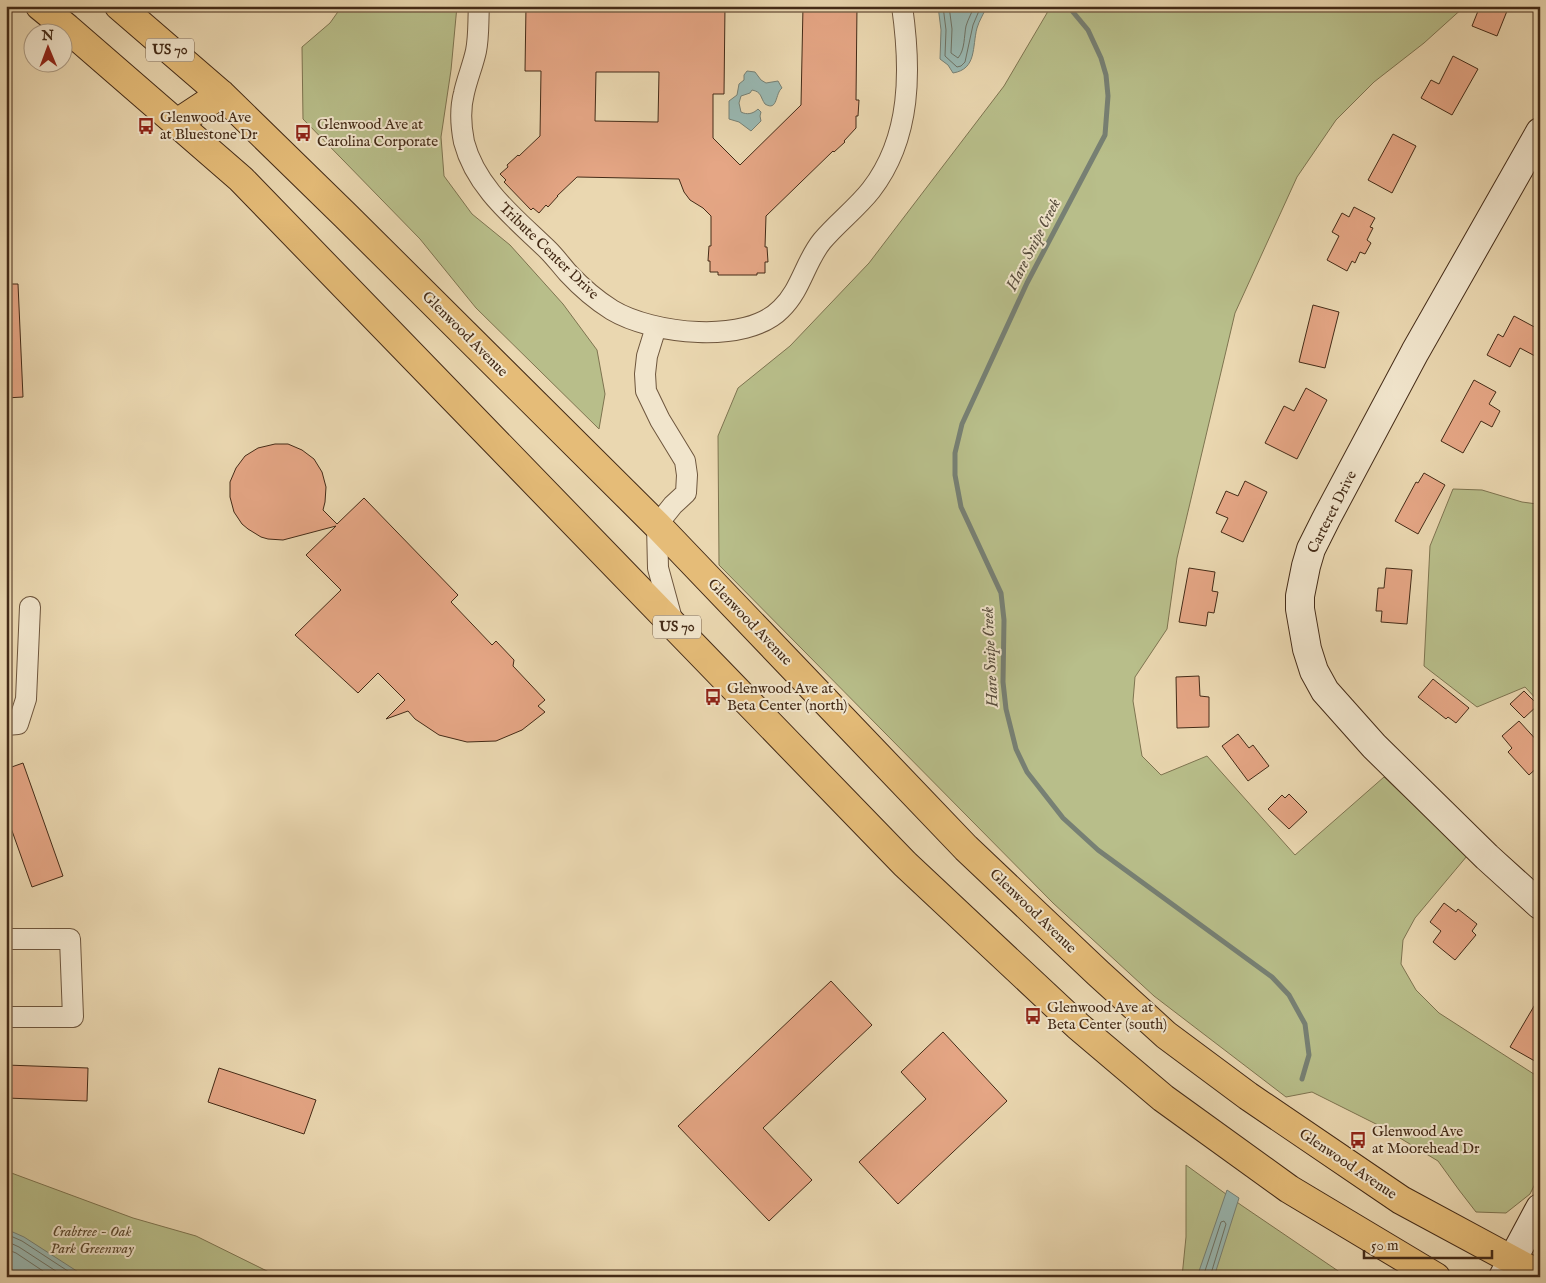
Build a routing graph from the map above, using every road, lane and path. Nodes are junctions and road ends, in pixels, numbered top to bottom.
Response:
1 (40, 6) edge
2 (119, 6) edge
3 (479, 6) edge
4 (902, 6) edge
5 (221, 94) junction
6 (177, 123) junction
7 (1540, 132) edge
8 (656, 327) junction
9 (657, 525) junction
10 (30, 607) dead end
11 (673, 622) junction
12 (6, 725) edge
13 (1540, 905) edge
14 (6, 939) edge
15 (6, 1017) edge
16 (1540, 1208) edge
17 (1507, 1268) edge
18 (1540, 1275) edge
19 (1436, 1277) edge

1 - 6 highway, US 70
2 - 5 highway, Glenwood Avenue / US 70
3 - 8 street, Tribute Center Drive
4 - 8 street, Tribute Center Drive
5 - 6 highway
5 - 9 highway, Glenwood Avenue / US 70
6 - 11 highway, US 70
7 - 13 street, Carteret Drive
8 - 9 street
9 - 11 street
9 - 17 highway, Glenwood Avenue / US 70
10 - 12 street
11 - 19 highway, US 70
14 - 15 street
16 - 17 street
17 - 18 highway, Glenwood Avenue / US 70

